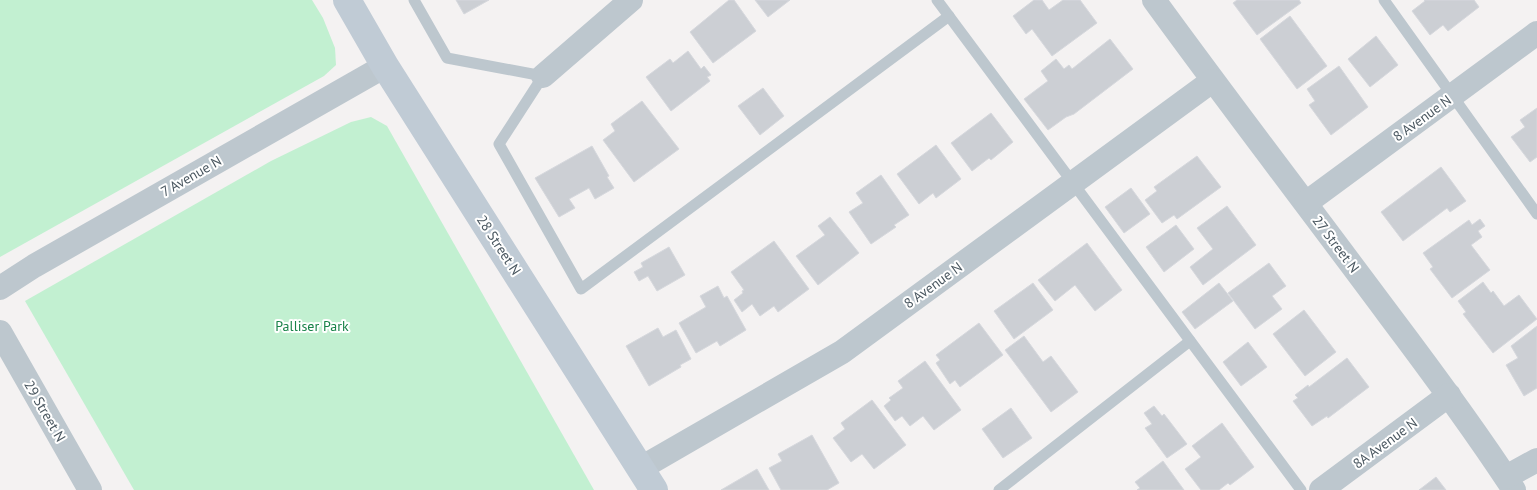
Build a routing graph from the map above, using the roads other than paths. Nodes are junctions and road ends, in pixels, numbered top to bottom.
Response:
1 (347, 0) edge
2 (414, 0) edge
3 (631, 0) edge
4 (937, 0) edge
5 (1154, 0) edge
6 (1384, 0) edge
7 (949, 16) junction
8 (1537, 34) edge
9 (385, 66) junction
10 (543, 76) junction
11 (1212, 81) junction
12 (1452, 96) junction
13 (1072, 183) junction
14 (1306, 203) junction
15 (1537, 214) edge
16 (0, 288) edge
17 (0, 332) edge
18 (1190, 341) junction
19 (1449, 395) junction
20 (1537, 460) edge
21 (648, 479) edge
22 (1510, 484) edge
23 (90, 490) edge
24 (1000, 490) edge
25 (1301, 490) edge
26 (1321, 490) edge

1 - 9 main road, 28 Street N
2 - 10 lane
3 - 10 street
4 - 7 lane
5 - 11 street, 27 Street N
6 - 12 lane
7 - 10 lane
7 - 13 lane
8 - 12 street, 8 Avenue N
9 - 16 street, 7 Avenue N
9 - 21 main road, 28 Street N
11 - 13 street, 8 Avenue N
11 - 14 street, 27 Street N
12 - 14 street, 8 Avenue N
12 - 15 lane
13 - 18 lane
13 - 21 street, 8 Avenue N
14 - 19 street, 27 Street N
17 - 23 street, 29 Street N
18 - 24 lane
18 - 25 lane
19 - 22 street, 27 Street N
19 - 26 street, 8A Avenue N
20 - 22 street

